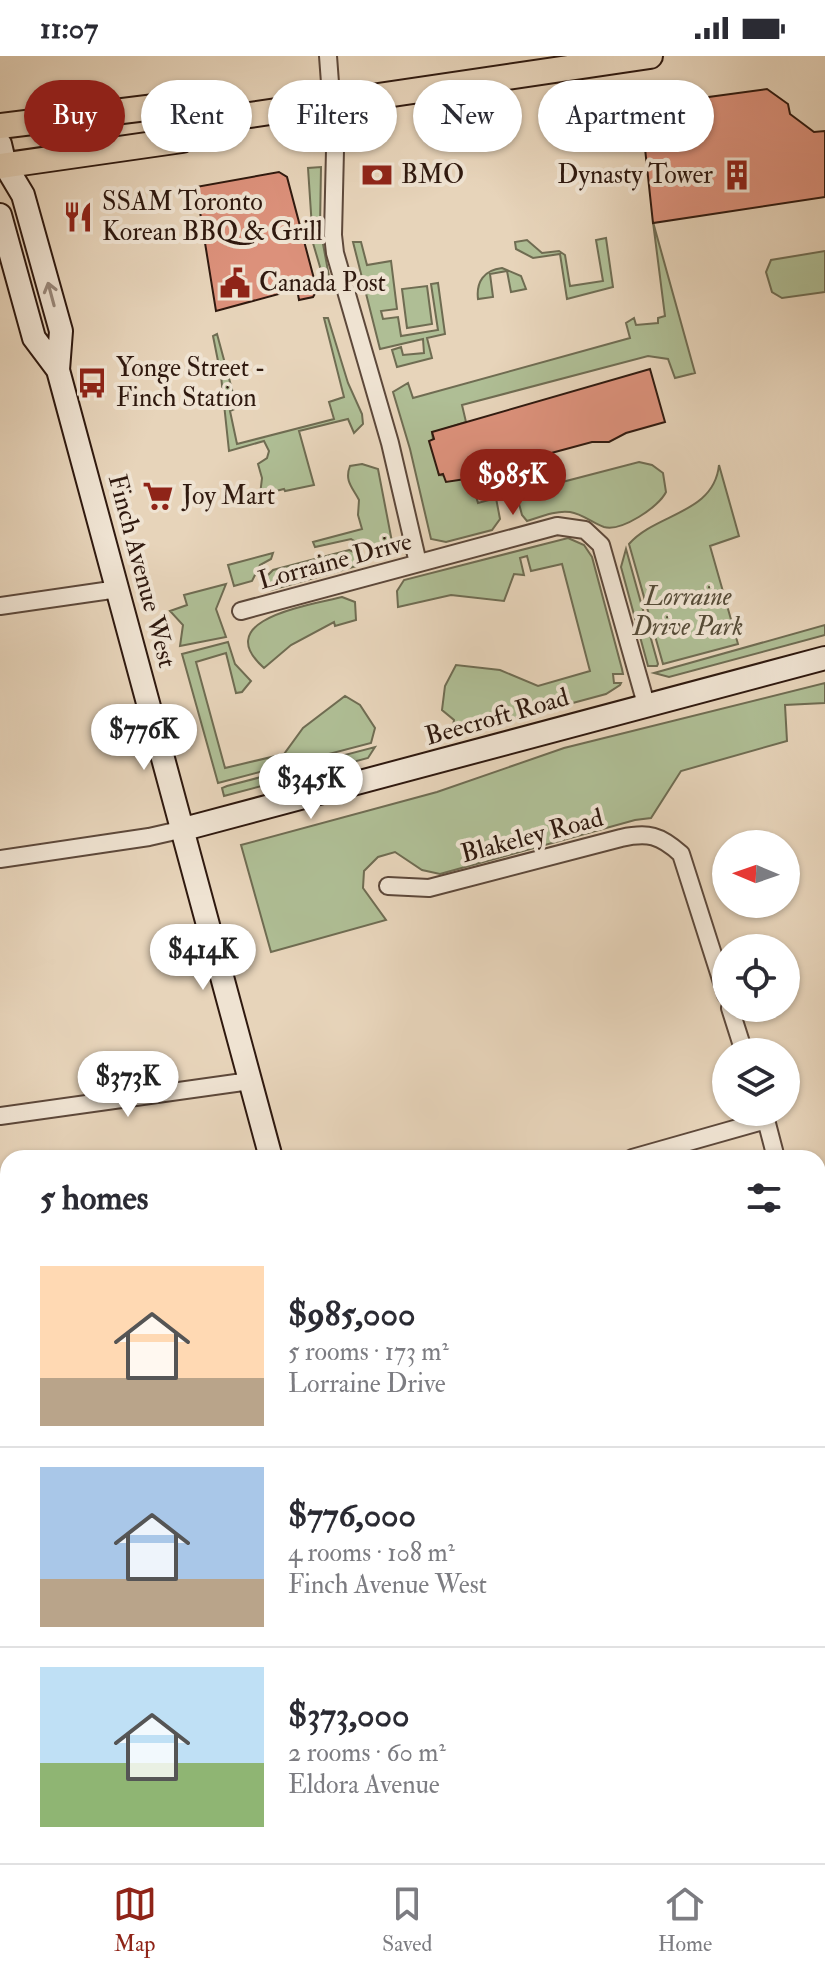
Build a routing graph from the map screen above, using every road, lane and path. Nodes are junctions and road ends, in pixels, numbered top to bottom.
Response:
1 (328, 56) edge
2 (650, 56) edge
3 (593, 60) edge
4 (330, 80) edge
5 (397, 92) edge
6 (141, 109) edge
7 (0, 126) edge
8 (141, 145) edge
9 (333, 152) edge
10 (1, 164) edge
11 (0, 215) edge
12 (58, 370) junction
13 (418, 563) junction
14 (118, 589) junction
15 (0, 606) edge
16 (241, 611) dead end
17 (825, 658) edge
18 (646, 704) junction
19 (184, 829) junction
20 (0, 859) edge
21 (388, 886) dead end
22 (712, 951) edge
23 (250, 1081) junction
24 (0, 1116) edge
25 (733, 1126) edge
26 (768, 1126) edge
27 (269, 1150) edge
28 (657, 1150) edge
29 (774, 1150) edge

1 - 4 street
2 - 3 main road
3 - 5 main road
6 - 7 main road
8 - 10 main road
9 - 13 street
12 -> 10 main road, Finch Avenue West
11 - 12 main road, Finch Avenue West
12 - 14 main road, Finch Avenue West
13 - 16 street, Lorraine Drive
13 - 18 street, Lorraine Drive
14 - 15 street
14 - 19 main road, Finch Avenue West
17 - 18 main road, Beecroft Road
18 - 19 main road, Beecroft Road
19 - 20 street
19 - 23 main road, Finch Avenue West
21 - 22 street, Blakeley Road
23 - 24 street
23 - 27 main road, Finch Avenue West
25 - 28 street
26 - 29 street

